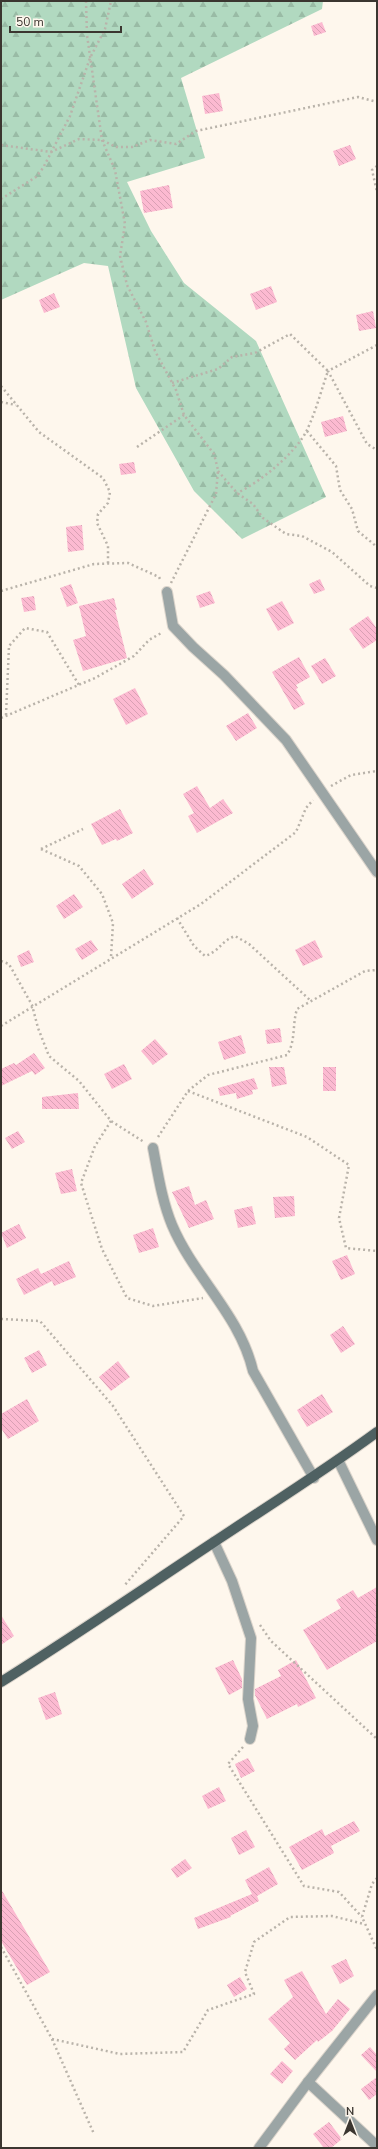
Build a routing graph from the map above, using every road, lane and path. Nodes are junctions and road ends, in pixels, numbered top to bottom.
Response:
1 (86, 1) edge
2 (111, 1) edge
3 (90, 58) junction
4 (377, 102) edge
5 (102, 140) junction
6 (1, 145) edge
7 (51, 152) junction
8 (377, 166) edge
9 (377, 192) edge
10 (1, 199) edge
11 (377, 344) edge
12 (328, 371) junction
13 (172, 383) junction
14 (1, 386) edge
15 (1, 402) edge
16 (17, 405) junction
17 (184, 415) junction
18 (307, 431) junction
19 (137, 446) dead end
20 (377, 450) edge
21 (218, 470) junction
22 (236, 493) junction
23 (377, 547) edge
24 (108, 564) junction
25 (377, 588) edge
26 (1, 591) edge
27 (167, 592) junction
28 (174, 626) junction
29 (79, 685) junction
30 (6, 715) junction
31 (1, 718) edge
32 (377, 771) edge
33 (322, 791) junction
34 (83, 829) dead end
35 (377, 872) edge
36 (177, 918) junction
37 (111, 958) junction
38 (1, 961) edge
39 (377, 970) edge
40 (311, 1001) junction
41 (32, 1005) junction
42 (1, 1026) edge
43 (188, 1091) junction
44 (111, 1121) junction
45 (153, 1148) junction
46 (377, 1251) edge
47 (217, 1296) junction
48 (1, 1318) edge
49 (377, 1432) edge
50 (338, 1460) junction
51 (314, 1478) junction
52 (377, 1540) edge
53 (214, 1542) junction
54 (118, 1592) dead end
55 (258, 1621) dead end
56 (1, 1682) edge
57 (250, 1739) joint
58 (377, 1739) edge
59 (377, 1878) edge
60 (362, 1917) junction
61 (364, 1924) junction
62 (1, 1947) edge
63 (377, 1950) edge
64 (377, 1995) edge
65 (52, 2040) junction
66 (308, 2082) junction
67 (94, 2134) dead end
68 (377, 2146) edge
69 (259, 2148) edge

1 - 3 path
2 - 3 path
3 - 5 path
3 - 7 path
4 - 5 path
5 - 7 path
5 - 13 path
6 - 7 path
7 - 10 path
8 - 9 path
11 - 12 path
12 - 13 path
12 - 18 path
12 - 20 path
13 - 17 path
14 - 16 path
15 - 16 path
16 - 24 path
17 - 19 path
17 - 21 path
18 - 22 path
18 - 23 path
21 - 22 path
21 - 27 path
22 - 25 path
24 - 26 path
24 - 27 path
27 - 28 street
28 - 29 path
28 - 33 street
29 - 30 path
29 - 30 path
30 - 31 path
32 - 33 path
33 - 35 street
33 - 36 path
34 - 37 path
36 - 37 path
36 - 40 path
37 - 41 path
38 - 41 path
39 - 40 path
40 - 43 path
41 - 42 path
41 - 44 path
43 - 45 path
43 - 46 path
44 - 45 path
44 - 47 path
45 - 47 street
47 - 51 street
48 - 54 path
49 - 50 main road
50 - 51 main road
50 - 52 street
51 - 53 main road
53 - 56 main road
53 - 57 street
55 - 58 path
57 - 60 path
59 - 60 path
60 - 61 path
61 - 63 path
61 - 65 path
62 - 65 path
64 - 66 street
65 - 67 path
66 - 68 street
66 - 69 street

